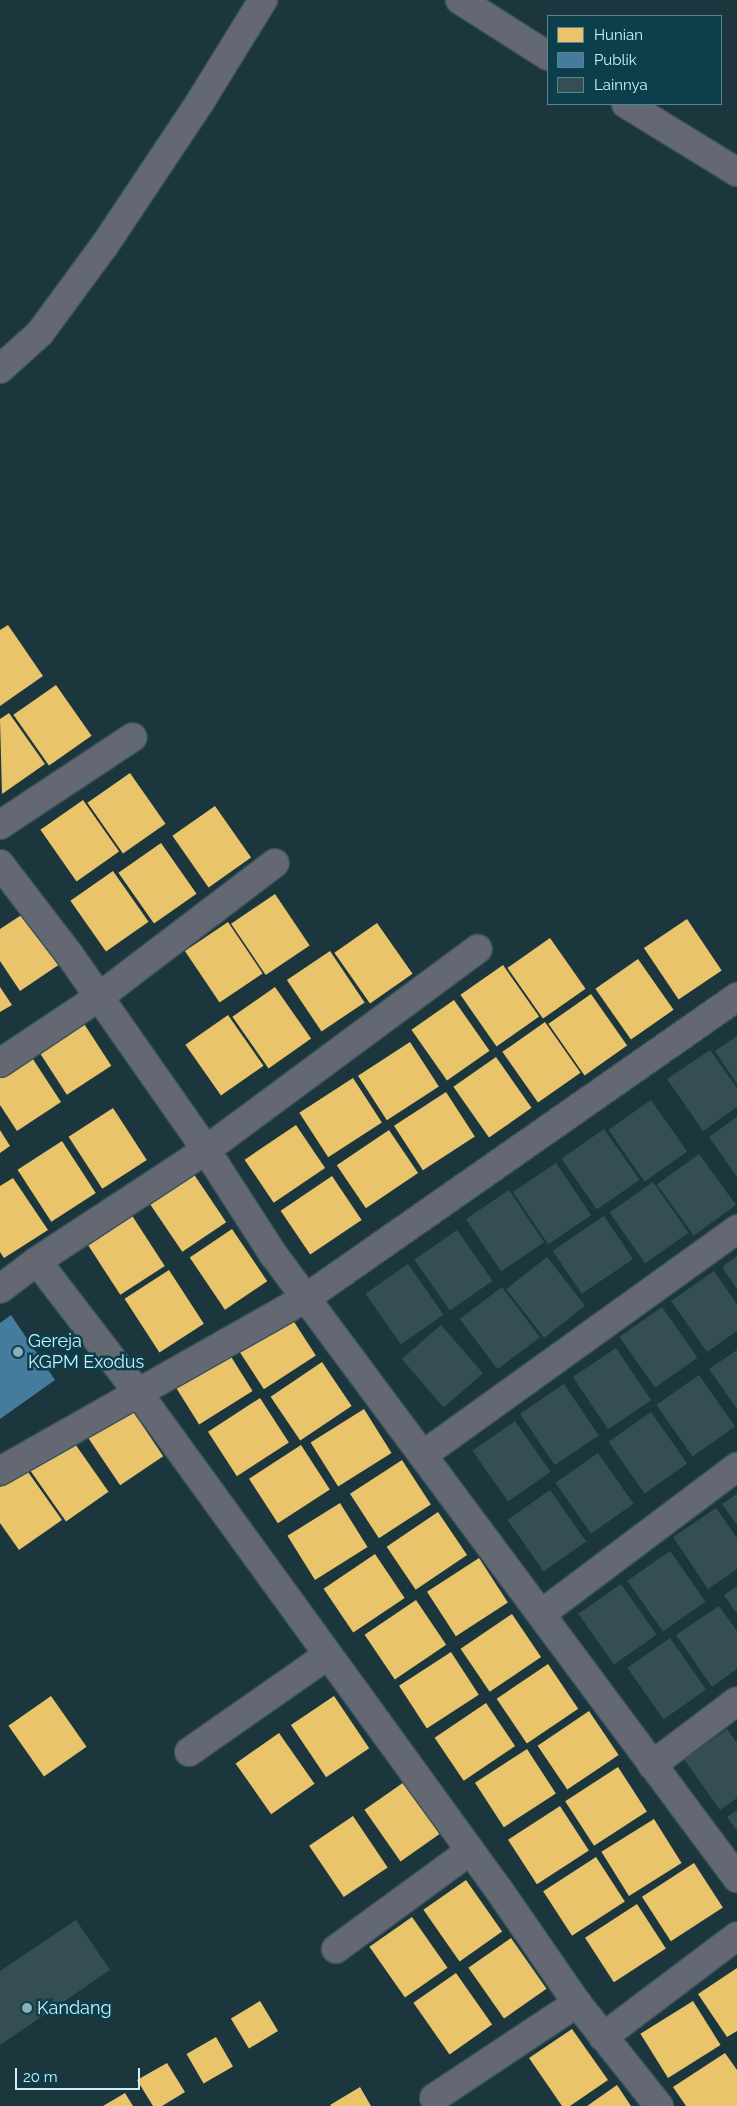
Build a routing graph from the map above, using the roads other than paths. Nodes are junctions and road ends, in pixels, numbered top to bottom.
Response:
1 (263, 0) edge
2 (460, 0) edge
3 (547, 55) edge
4 (628, 105) edge
5 (737, 172) edge
6 (0, 369) edge
7 (133, 737) dead end
8 (0, 825) edge
9 (275, 863) dead end
10 (0, 864) edge
11 (478, 949) dead end
12 (737, 997) edge
13 (99, 998) junction
14 (0, 1063) edge
15 (206, 1150) junction
16 (737, 1229) edge
17 (37, 1261) junction
18 (0, 1289) edge
19 (306, 1298) junction
20 (139, 1394) junction
21 (423, 1455) junction
22 (737, 1467) edge
23 (0, 1471) edge
24 (541, 1614) junction
25 (328, 1655) junction
26 (737, 1701) edge
27 (189, 1752) dead end
28 (652, 1764) junction
29 (470, 1851) junction
30 (737, 1878) edge
31 (737, 1936) edge
32 (336, 1949) dead end
33 (577, 2003) junction
34 (603, 2037) junction
35 (434, 2098) dead end
36 (659, 2106) edge

1 - 6 street
2 - 3 street
4 - 5 street
7 - 8 street
9 - 13 street
10 - 13 street
11 - 15 street
12 - 19 street
13 - 14 street
13 - 15 street
15 - 17 street
15 - 19 street
16 - 21 street
17 - 18 street
17 - 20 street
19 - 20 street
19 - 21 street
20 - 23 street
20 - 25 street
21 - 24 street
22 - 24 street
24 - 28 street
25 - 27 street
25 - 29 street
26 - 28 street
28 - 30 street
29 - 32 street
29 - 33 street
31 - 34 street
33 - 34 street
33 - 35 street
34 - 36 street

